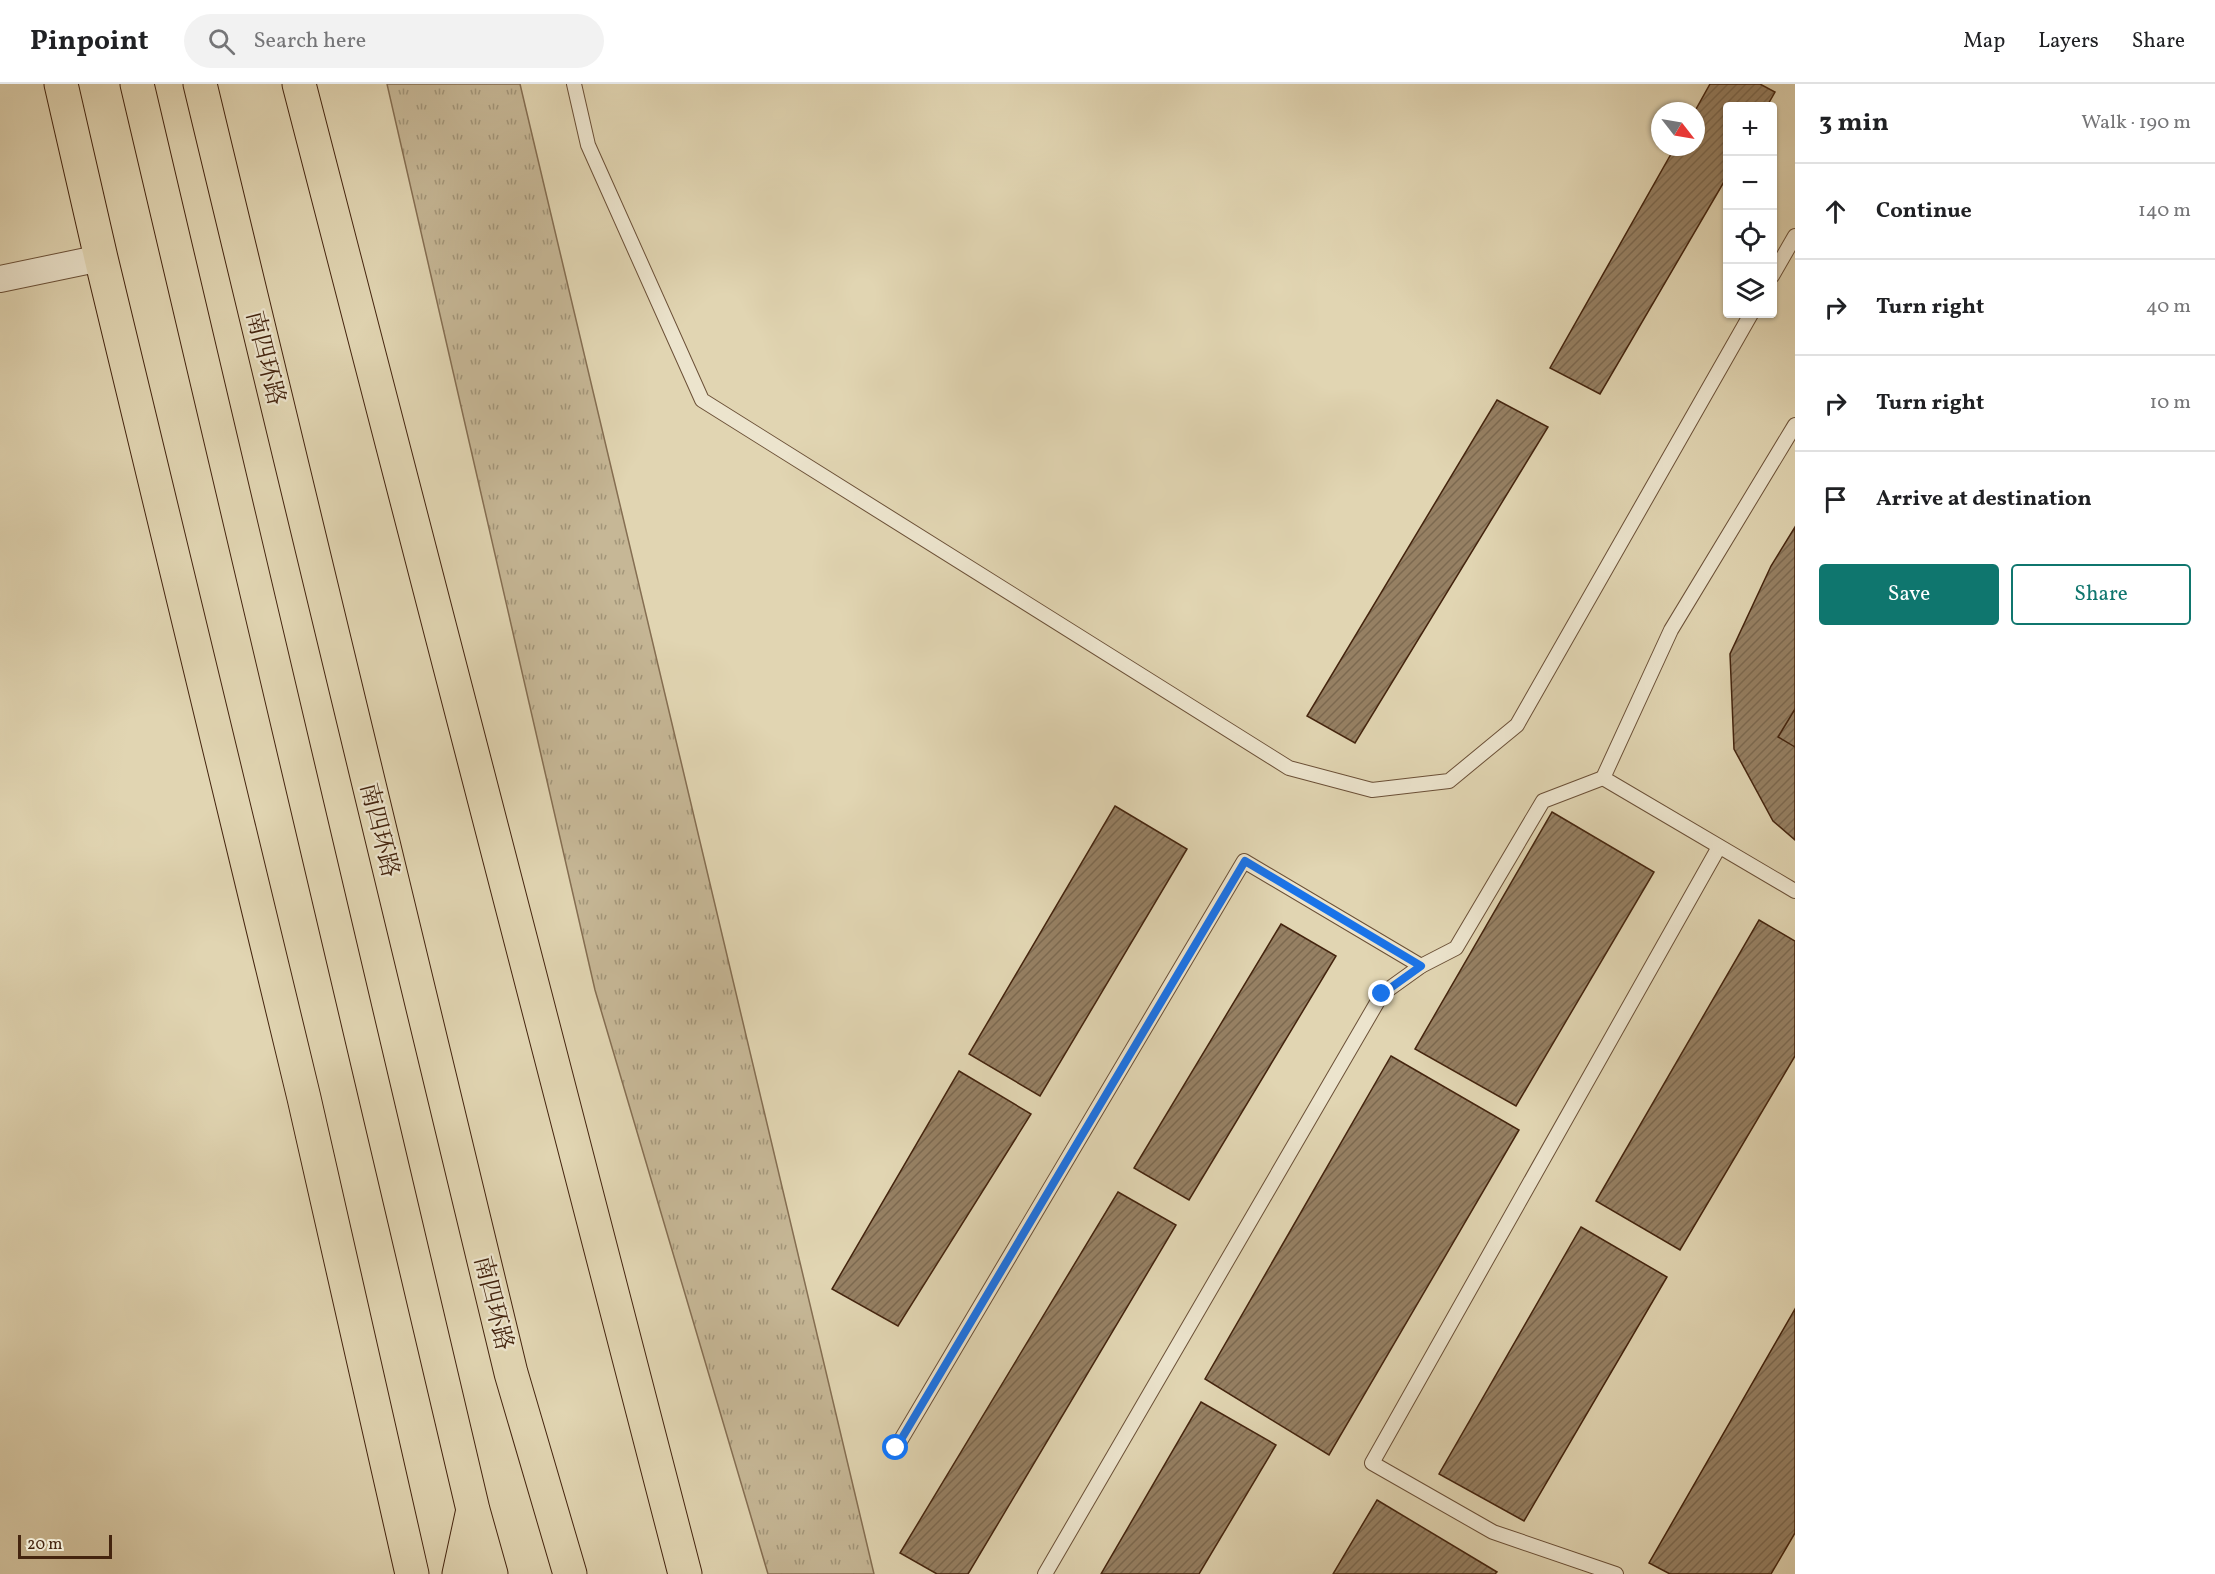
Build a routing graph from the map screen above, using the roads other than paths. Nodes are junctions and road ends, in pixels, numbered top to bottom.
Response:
1 (61, 84) edge
2 (137, 84) edge
3 (200, 84) edge
4 (299, 84) edge
5 (574, 84) edge
6 (1795, 236) edge
7 (101, 258) junction
8 (1777, 269) edge
9 (0, 279) edge
10 (1749, 318) edge
11 (1795, 425) edge
12 (1603, 778) junction
13 (1719, 847) junction
14 (1795, 891) edge
15 (1421, 966) junction
16 (896, 1448) dead end
17 (473, 1510) junction
18 (412, 1574) edge
19 (459, 1574) edge
20 (491, 1574) edge
21 (570, 1574) edge
22 (685, 1574) edge
23 (1046, 1574) edge
24 (1616, 1574) edge

1 - 7 main road
2 - 17 main road
3 - 21 main road, 南四环路
4 - 22 main road
5 - 10 lane
6 - 8 lane
7 - 9 street
7 - 18 main road
11 - 12 lane
12 - 13 lane
12 - 15 lane
13 - 14 lane
13 - 24 lane
15 - 16 lane
15 - 23 lane
17 - 19 main road
17 - 20 main road

